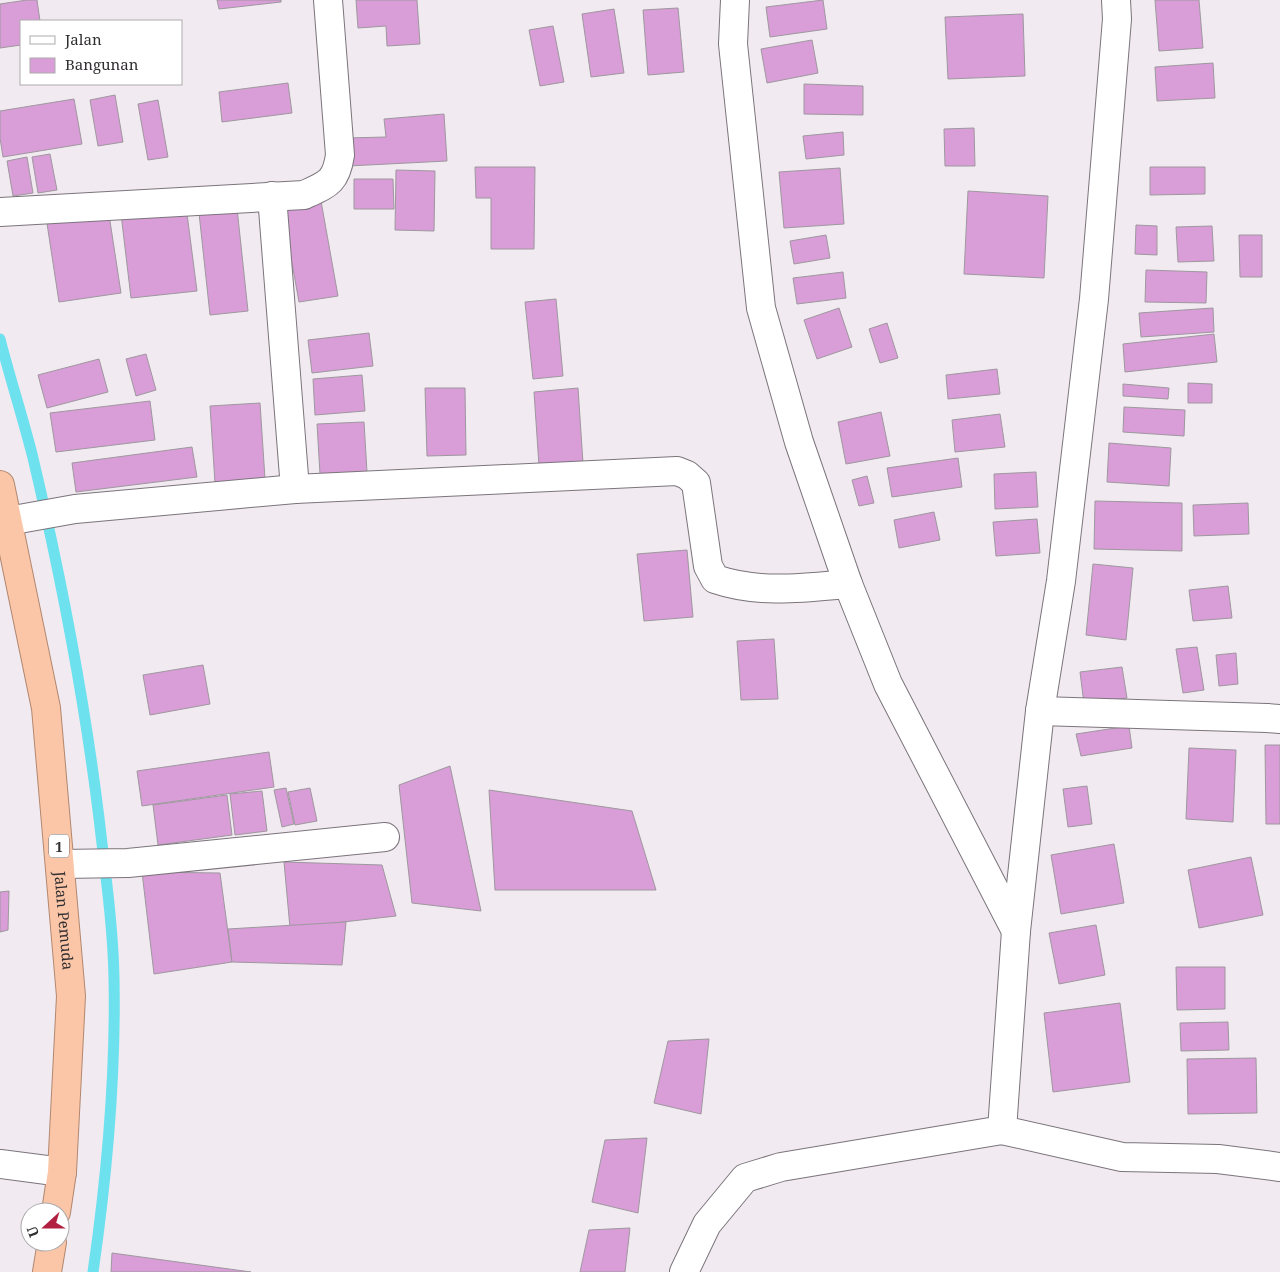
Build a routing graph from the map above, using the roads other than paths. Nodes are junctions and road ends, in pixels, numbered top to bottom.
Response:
1 (328, 0) edge
2 (735, 0) edge
3 (1116, 0) edge
4 (272, 196) junction
5 (0, 212) edge
6 (0, 485) edge
7 (295, 488) junction
8 (20, 518) junction
9 (848, 584) junction
10 (1040, 710) junction
11 (1280, 719) edge
12 (385, 837) dead end
13 (70, 864) junction
14 (1016, 931) junction
15 (1002, 1130) junction
16 (0, 1164) edge
17 (1280, 1167) edge
18 (62, 1172) junction
19 (58, 1202) edge
20 (50, 1252) edge
21 (47, 1272) edge
22 (684, 1272) edge

1 - 4 street
2 - 9 street
3 - 10 street
4 - 5 street
4 - 7 street
6 - 8 highway, Jalan Pemuda / 1
7 - 8 street
7 - 9 street
8 - 13 highway, Jalan Pemuda / 1
9 - 14 street
10 - 11 street
10 - 14 street
12 - 13 street
13 - 18 highway, Jalan Pemuda / 1
14 - 15 street
15 - 17 street
15 - 22 street
16 - 18 street
18 - 19 highway, Jalan Pemuda / 1
20 - 21 highway

